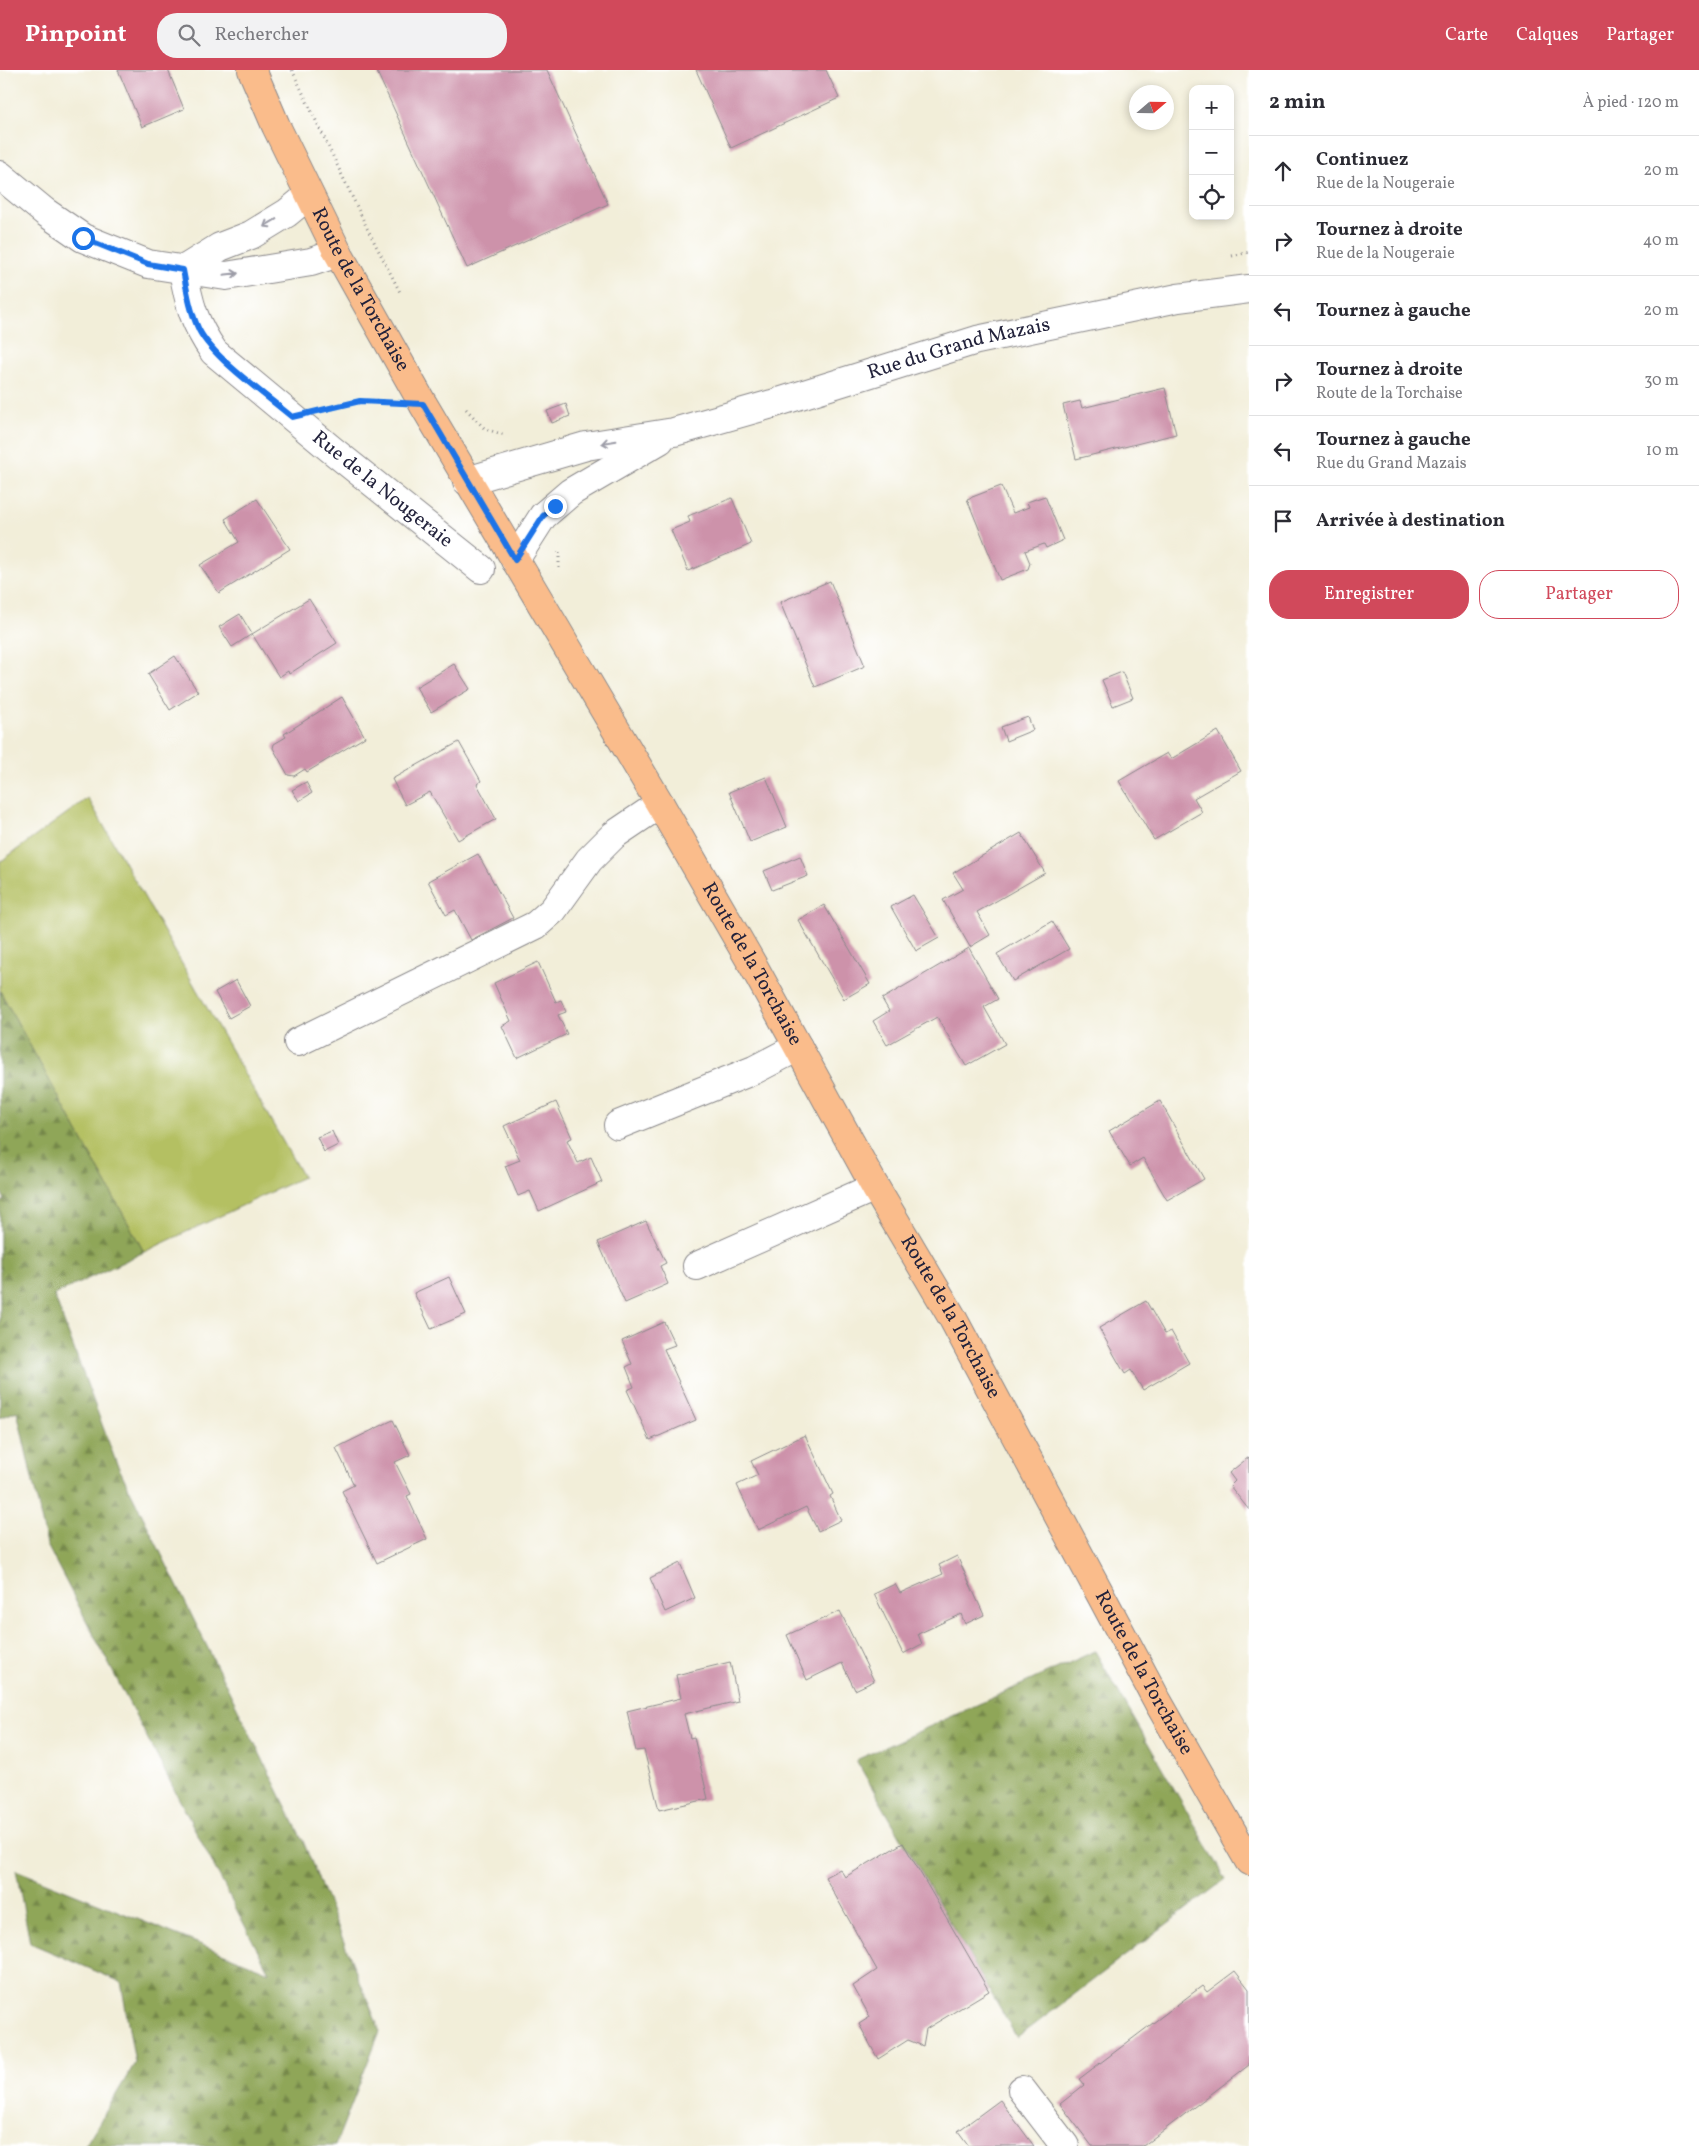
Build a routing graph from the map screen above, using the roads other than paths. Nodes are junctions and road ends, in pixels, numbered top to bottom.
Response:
1 (252, 70) edge
2 (0, 175) edge
3 (309, 195) junction
4 (338, 252) junction
5 (183, 270) junction
6 (1249, 289) edge
7 (674, 432) junction
8 (467, 481) junction
9 (515, 560) junction
10 (481, 569) dead end
11 (660, 804) junction
12 (298, 1042) dead end
13 (798, 1047) junction
14 (618, 1125) dead end
15 (876, 1187) junction
16 (697, 1266) dead end
17 (1249, 1861) edge
18 (1022, 2090) dead end
19 (1065, 2146) edge

1 - 3 main road, Route de la Torchaise
2 - 5 street
3 - 4 main road, Route de la Torchaise
3 -> 5 street
5 -> 4 street
4 - 8 main road, Route de la Torchaise
5 - 10 street, Rue de la Nougeraie
6 - 7 street, Rue du Grand Mazais
7 -> 8 street, Rue du Grand Mazais
7 - 9 street, Rue du Grand Mazais
8 - 9 main road, Route de la Torchaise
9 - 11 main road, Route de la Torchaise
11 - 12 street
11 - 13 main road, Route de la Torchaise
13 - 14 street
13 - 15 main road, Route de la Torchaise
15 - 16 street
15 - 17 main road, Route de la Torchaise
18 - 19 street

